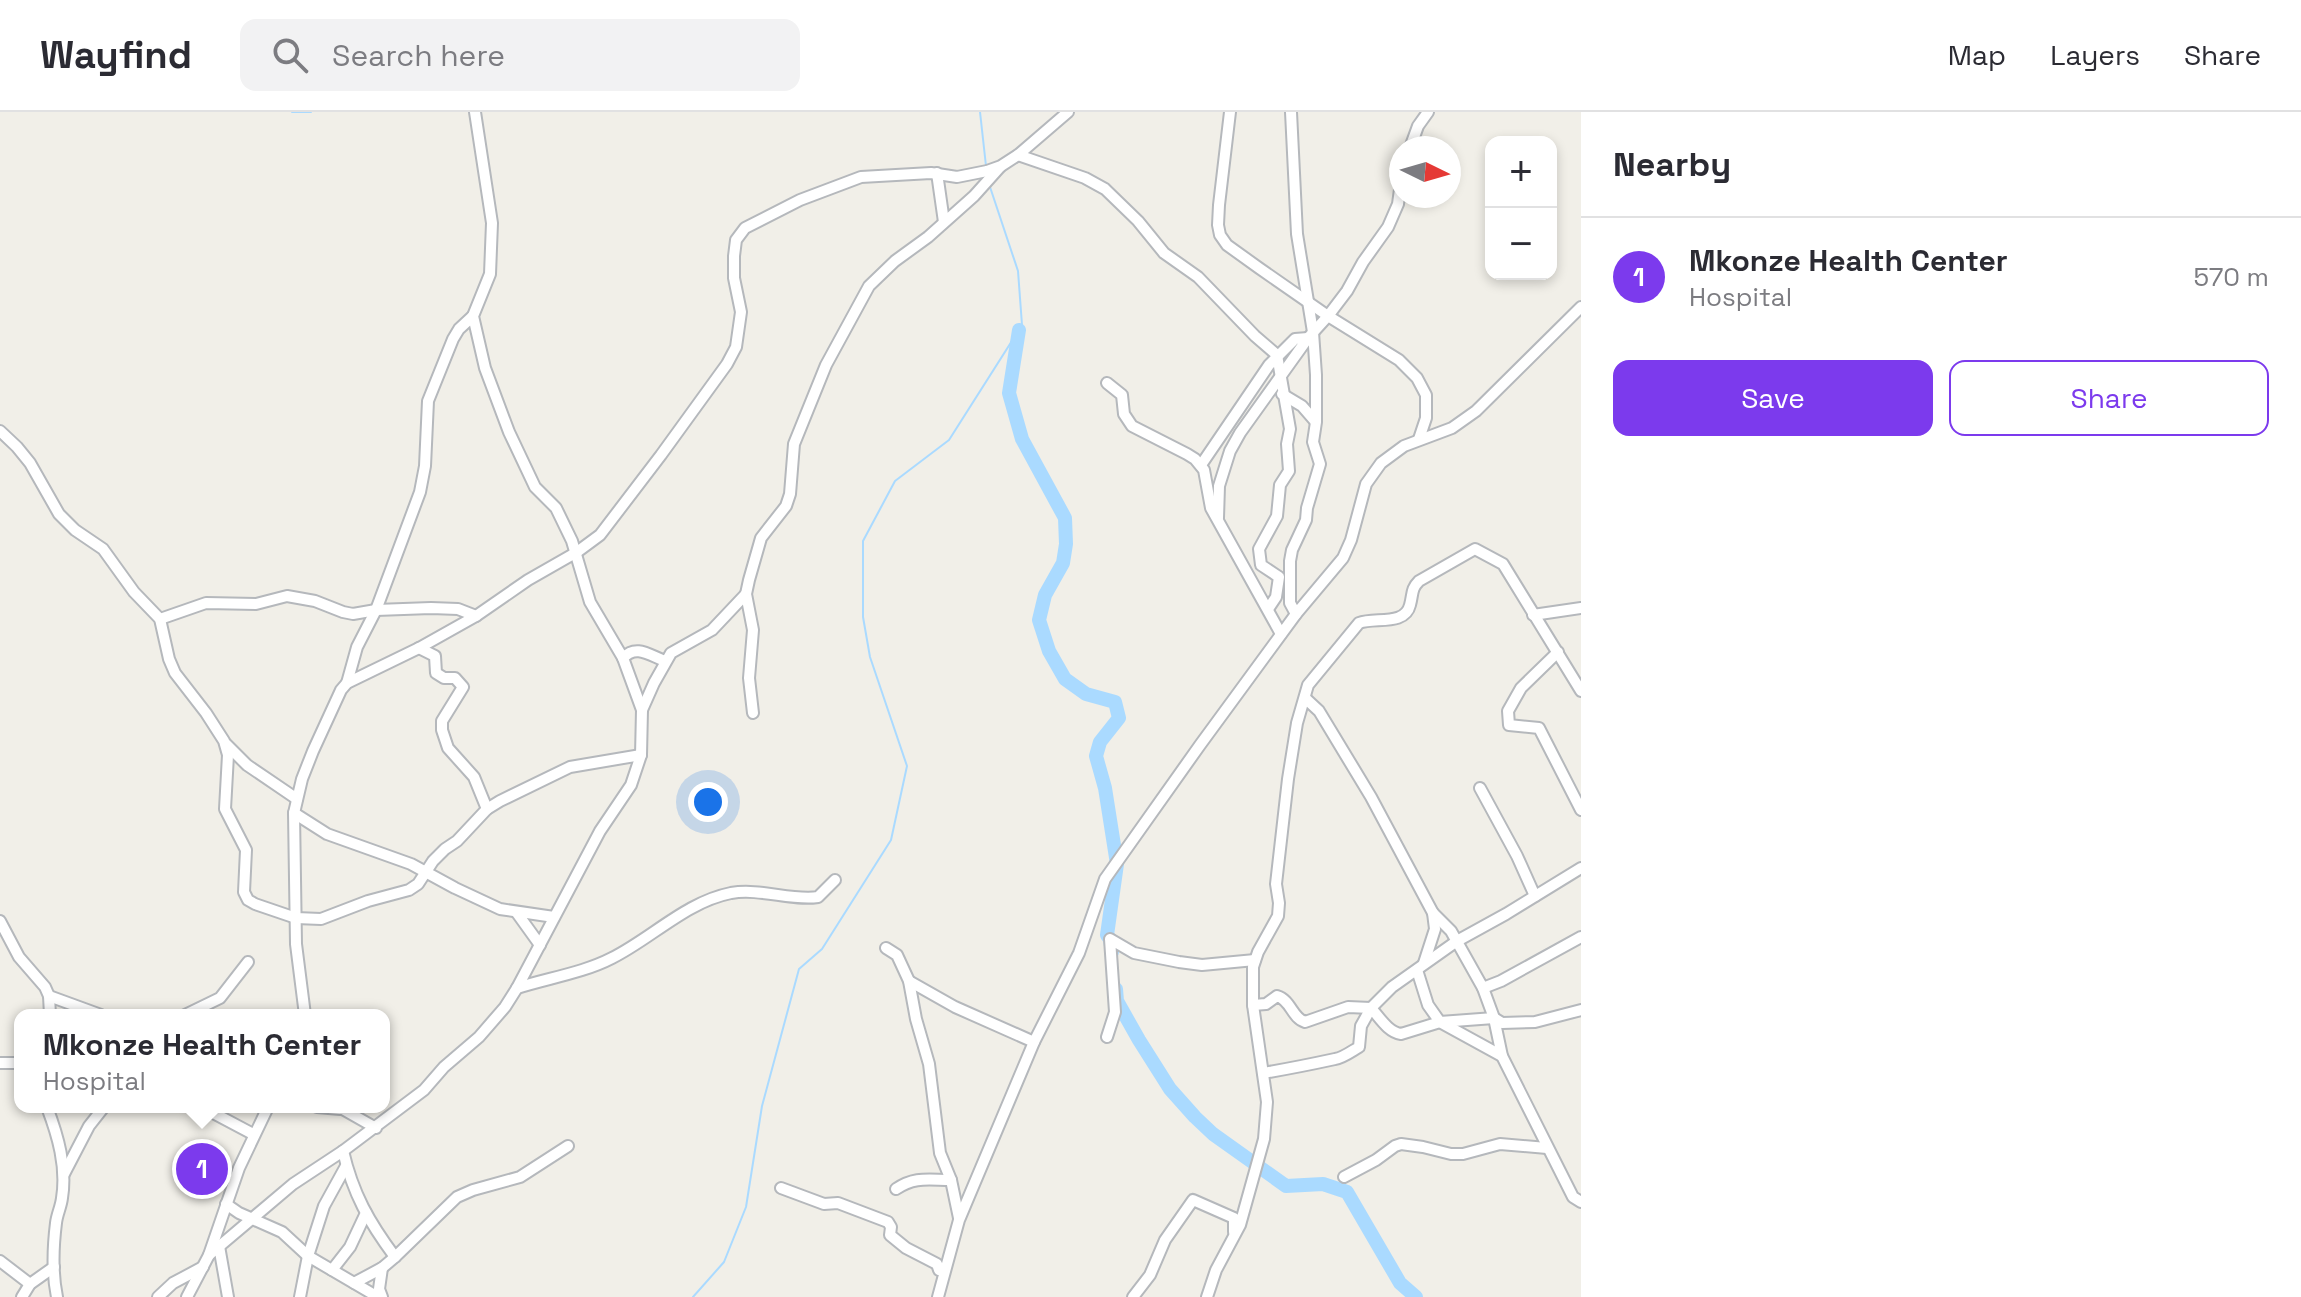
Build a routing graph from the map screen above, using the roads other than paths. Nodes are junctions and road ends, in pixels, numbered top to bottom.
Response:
1 (475, 112) edge
2 (1068, 112) edge
3 (1230, 112) edge
4 (1291, 112) edge
5 (1428, 112) edge
6 (1414, 136) edge
7 (1018, 155) junction
8 (1001, 166) junction
9 (937, 173) junction
10 (1396, 208) edge
11 (944, 222) junction
12 (1308, 301) junction
13 (1581, 307) edge
14 (473, 316) junction
15 (1328, 316) junction
16 (1310, 335) junction
17 (1277, 355) junction
18 (1282, 375) junction
19 (1107, 383) dead end
20 (1273, 389) junction
21 (1284, 396) junction
22 (1316, 422) junction
23 (0, 435) edge
24 (1419, 439) junction
25 (1201, 465) junction
26 (1218, 518) junction
27 (577, 552) junction
28 (746, 594) junction
29 (1581, 608) edge
30 (1268, 609) junction
31 (376, 610) junction
32 (1296, 614) junction
33 (1533, 615) junction
34 (476, 616) junction
35 (160, 619) junction
36 (1281, 634) junction
37 (419, 648) junction
38 (1558, 652) junction
39 (623, 658) junction
40 (665, 661) junction
41 (347, 683) junction
42 (1581, 691) edge
43 (1305, 698) junction
44 (642, 710) junction
45 (753, 713) dead end
46 (224, 741) junction
47 (641, 755) junction
48 (1480, 788) dead end
49 (297, 799) junction
50 (487, 809) junction
51 (1581, 810) edge
52 (294, 813) junction
53 (1581, 868) edge
54 (425, 873) junction
55 (835, 880) dead end
56 (1535, 896) junction
57 (517, 913) junction
58 (1433, 913) junction
59 (554, 917) junction
60 (296, 918) junction
61 (0, 921) edge
62 (1581, 937) edge
63 (1457, 941) junction
64 (540, 945) junction
65 (886, 948) dead end
66 (1255, 960) junction
67 (248, 962) dead end
68 (1420, 967) junction
69 (909, 981) junction
70 (517, 988) junction
71 (1483, 988) junction
72 (49, 996) junction
73 (1253, 1005) junction
74 (1371, 1008) junction
75 (50, 1009) edge
76 (85, 1009) edge
77 (197, 1009) edge
78 (305, 1009) edge
79 (1581, 1010) edge
80 (1494, 1018) junction
81 (1440, 1022) junction
82 (1107, 1037) dead end
83 (1034, 1042) junction
84 (1502, 1056) junction
85 (1263, 1073) junction
86 (49, 1113) edge
87 (99, 1113) edge
88 (213, 1113) edge
89 (265, 1113) edge
90 (349, 1113) edge
91 (376, 1128) junction
92 (253, 1134) junction
93 (568, 1146) dead end
94 (1547, 1148) junction
95 (343, 1151) junction
96 (346, 1166) junction
97 (63, 1175) junction
98 (1344, 1177) dead end
99 (951, 1180) junction
100 (781, 1188) dead end
101 (896, 1189) dead end
102 (1578, 1198) edge
103 (226, 1204) junction
104 (366, 1213) junction
105 (253, 1219) junction
106 (959, 1220) junction
107 (1234, 1239) junction
108 (219, 1246) junction
109 (209, 1255) junction
110 (308, 1256) junction
111 (395, 1257) junction
112 (0, 1261) edge
113 (54, 1267) junction
114 (203, 1267) junction
115 (382, 1268) junction
116 (332, 1270) junction
117 (939, 1270) dead end
118 (354, 1283) junction
119 (30, 1284) junction
120 (22, 1297) edge
121 (57, 1297) edge
122 (158, 1297) edge
123 (187, 1297) edge
124 (228, 1297) edge
125 (300, 1297) edge
126 (380, 1297) edge
127 (938, 1297) edge
128 (1133, 1297) edge
129 (1207, 1297) edge

1 - 14 street
2 - 7 street
3 - 12 street
4 - 12 street
5 - 6 street
7 - 8 street
7 - 17 street
8 - 9 street
8 - 11 street
9 - 11 street
9 - 27 street
10 - 15 street
11 - 28 street
12 - 15 street
12 - 16 street
13 - 24 street
14 - 27 street
14 - 31 street
15 - 16 street
15 - 24 street
16 - 17 street
16 - 18 street
16 - 22 street
17 - 18 street
17 - 25 street
18 - 20 street
18 - 21 street
19 - 25 street
20 - 21 street
20 - 26 street
21 - 22 street
21 - 30 street
22 - 32 street
23 - 35 street
24 - 32 street
25 - 26 street
26 - 30 street
27 - 34 street
27 - 39 street
28 - 40 street
28 - 45 street
29 - 33 street
30 - 36 street
31 - 34 street
31 - 35 street
31 - 41 street
32 - 36 street
33 - 38 street
33 - 43 street
34 - 37 street
35 - 46 street
36 - 83 street
37 - 41 street
37 - 50 street
38 - 42 street
38 - 51 street
39 - 40 street
39 - 44 street
40 - 44 street
41 - 49 street
43 - 58 street
43 - 66 street
44 - 47 street
46 - 49 street
46 - 60 street
47 - 50 street
47 - 59 street
48 - 56 street
49 - 52 street
50 - 54 street
52 - 54 street
52 - 60 street
53 - 56 street
54 - 57 street
54 - 60 street
55 - 70 street
56 - 63 street
57 - 59 street
57 - 64 street
58 - 63 street
58 - 68 street
59 - 64 street
60 - 78 street
61 - 72 street
62 - 71 street
63 - 68 street
63 - 71 street
64 - 70 street
65 - 69 street
66 - 73 street
66 - 82 street
67 - 77 street
68 - 74 street
68 - 81 street
69 - 83 street
69 - 99 street
70 - 91 street
71 - 80 street
72 - 75 street
72 - 76 street
73 - 74 street
73 - 85 street
74 - 81 street
74 - 85 street
79 - 80 street
80 - 81 street
80 - 84 street
81 - 84 street
83 - 106 street
84 - 94 street
85 - 107 street
86 - 97 street
87 - 97 street
88 - 92 street
89 - 92 street
90 - 91 street
91 - 95 street
92 - 103 street
93 - 111 street
94 - 98 street
94 - 102 street
95 - 96 street
95 - 105 street
96 - 104 street
96 - 110 street
97 - 113 street
99 - 101 street
99 - 106 street
100 - 117 street
103 - 105 street
103 - 109 street
104 - 111 street
104 - 116 street
105 - 108 street
105 - 110 street
106 - 127 street
107 - 128 street
107 - 129 street
108 - 109 street
108 - 124 street
109 - 114 street
110 - 116 street
110 - 125 street
111 - 115 street
112 - 119 street
113 - 119 street
113 - 121 street
114 - 122 street
114 - 123 street
115 - 118 street
115 - 126 street
116 - 118 street
118 - 126 street
119 - 120 street

